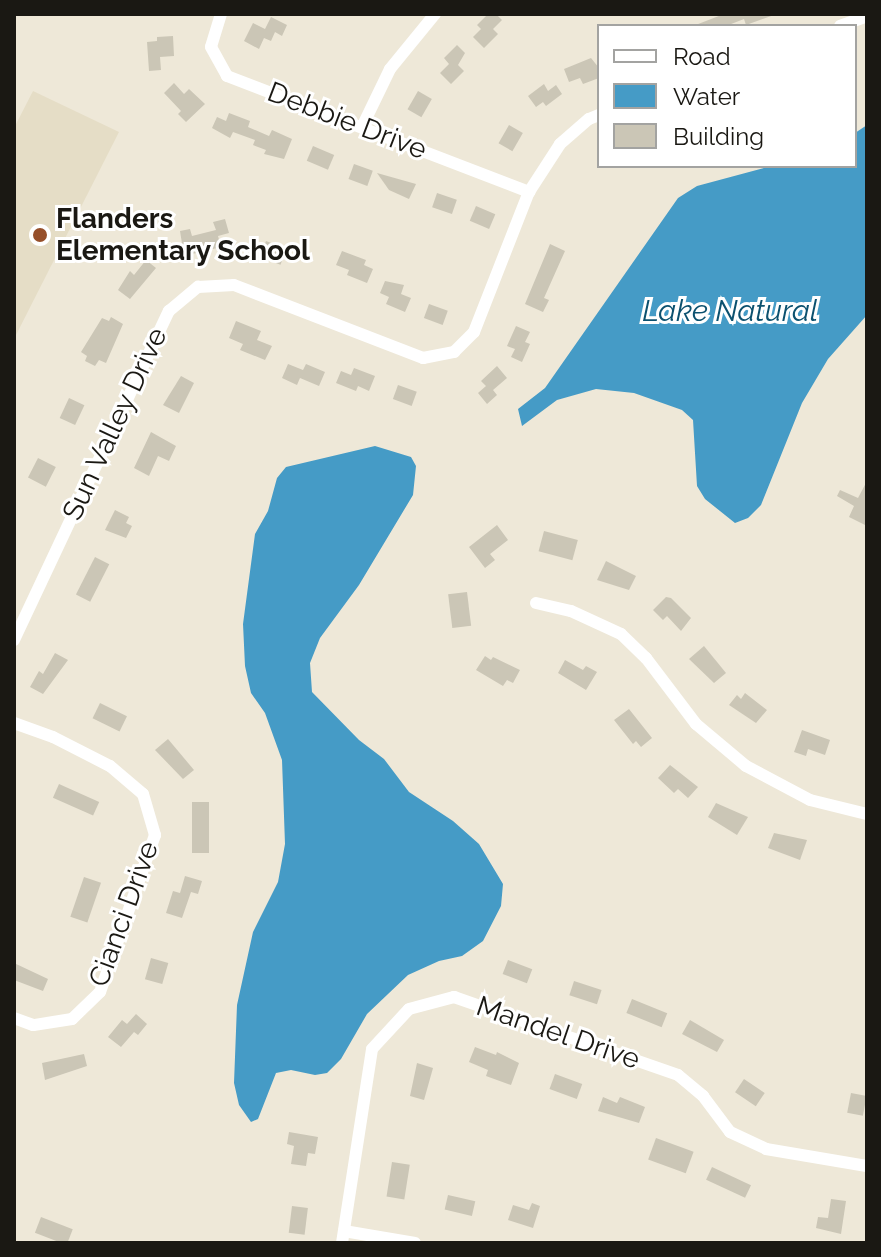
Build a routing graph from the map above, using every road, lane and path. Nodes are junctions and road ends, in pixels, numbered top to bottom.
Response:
1 (221, 14) edge
2 (435, 14) edge
3 (867, 16) edge
4 (845, 24) edge
5 (597, 116) edge
6 (362, 127) junction
7 (529, 192) junction
8 (536, 603) dead end
9 (14, 640) edge
10 (14, 723) edge
11 (867, 814) edge
12 (14, 1018) edge
13 (867, 1166) edge
14 (343, 1237) edge
15 (415, 1243) edge

1 - 6 street, Debbie Drive
2 - 6 street
3 - 4 street
5 - 7 street, Sun Valley Drive
6 - 7 street, Debbie Drive
7 - 9 street, Sun Valley Drive
8 - 11 street
10 - 12 street, Cianci Drive
13 - 14 street, Mandel Drive
14 - 15 street, Mandel Drive

